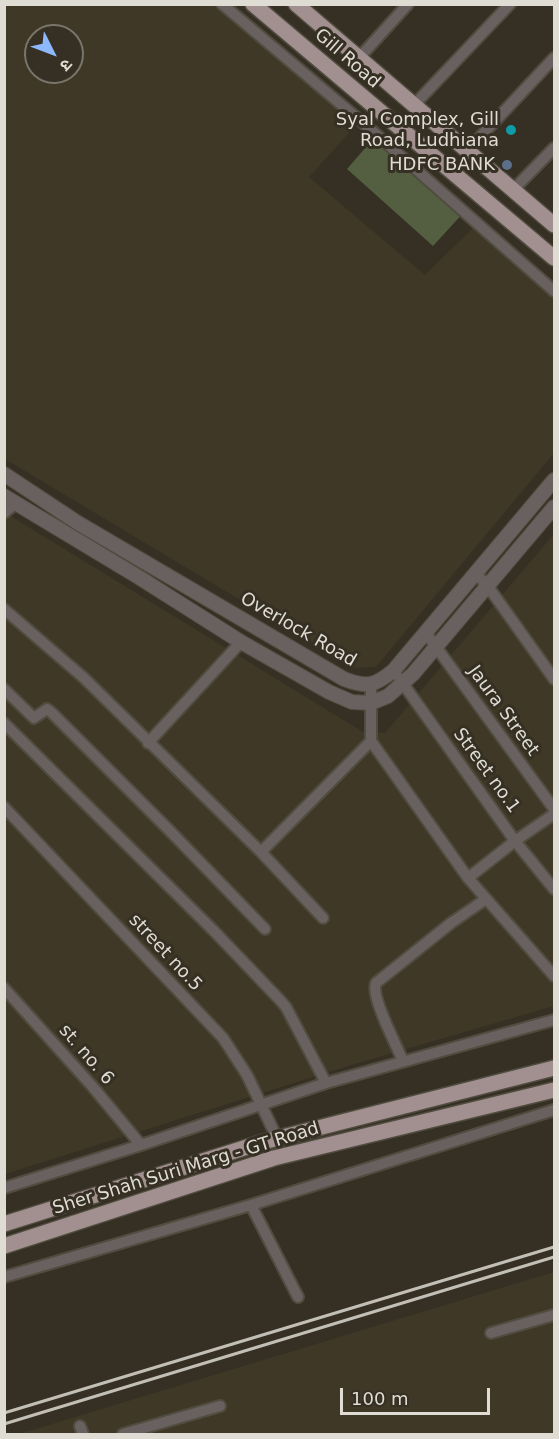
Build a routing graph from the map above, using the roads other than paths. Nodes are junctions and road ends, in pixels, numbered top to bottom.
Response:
1 (222, 4) edge
2 (253, 4) edge
3 (408, 4) edge
4 (510, 4) edge
5 (306, 7) edge
6 (359, 58) junction
7 (555, 58) edge
8 (414, 105) junction
9 (555, 148) edge
10 (467, 151) junction
11 (513, 190) junction
12 (555, 225) edge
13 (555, 258) edge
14 (555, 291) edge
15 (4, 474) edge
16 (552, 490) edge
17 (10, 499) edge
18 (555, 507) edge
19 (4, 513) edge
20 (476, 574) junction
21 (487, 585) junction
22 (4, 609) edge
23 (426, 633) junction
24 (241, 642) junction
25 (436, 647) junction
26 (394, 670) junction
27 (555, 679) edge
28 (402, 684) junction
29 (371, 685) junction
30 (4, 689) edge
31 (371, 704) junction
32 (4, 723) edge
33 (371, 741) junction
34 (148, 743) junction
35 (4, 807) edge
36 (555, 811) edge
37 (515, 841) junction
38 (261, 852) junction
39 (468, 878) junction
40 (555, 889) edge
41 (486, 899) junction
42 (323, 918) dead end
43 (265, 929) dead end
44 (555, 976) edge
45 (4, 988) edge
46 (555, 1020) edge
47 (403, 1061) junction
48 (555, 1068) edge
49 (326, 1083) junction
50 (555, 1090) edge
51 (263, 1105) junction
52 (555, 1110) edge
53 (277, 1138) junction
54 (141, 1145) junction
55 (4, 1188) edge
56 (251, 1205) junction
57 (4, 1224) edge
58 (4, 1246) edge
59 (4, 1277) edge
60 (298, 1297) dead end
61 (555, 1314) edge
62 (491, 1334) dead end
63 (220, 1406) dead end
64 (123, 1434) edge

1 - 14 street
2 - 13 main road, Gill Road
3 - 6 street
4 - 8 street
5 - 6 main road, Gill Road
6 - 8 main road, Gill Road
7 - 10 street
8 - 10 main road, Gill Road
9 - 11 street
10 - 11 main road, Gill Road
11 - 12 main road, Gill Road
15 - 29 street, Overlock Road
16 - 20 street, Overlock Road
17 - 19 street
17 - 24 street, Overlock Road
18 - 21 street
20 - 21 street
20 - 23 street, Overlock Road
21 - 25 street
21 - 27 street
22 - 34 street
23 - 25 street, Jaura Street
23 - 26 street, Overlock Road
24 - 31 street, Overlock Road
24 - 34 street
25 - 28 street
25 - 36 street, Jaura Street
26 - 28 street, Street no.1
26 - 29 street, Overlock Road
28 - 31 street
28 - 37 street, Street no.1
29 - 31 street
30 - 43 street
31 - 33 street
32 - 49 street
33 - 38 street
33 - 39 street
34 - 38 street
35 - 51 street, street no.5
36 - 37 street
37 - 39 street
37 - 40 street, Street no.1
38 - 42 street
39 - 41 street
41 - 44 street
41 - 47 street
45 - 54 street, st. no. 6
46 - 47 street
47 - 49 street
48 - 53 main road, Sher Shah Suri Marg - GT Road
49 - 51 street
50 - 58 main road, Sher Shah Suri Marg - GT Road
51 - 53 street, street no.5
51 - 54 street
52 - 56 street
53 - 57 main road, Sher Shah Suri Marg - GT Road
54 - 55 street
56 - 59 street
56 - 60 street
61 - 62 street
63 - 64 street

